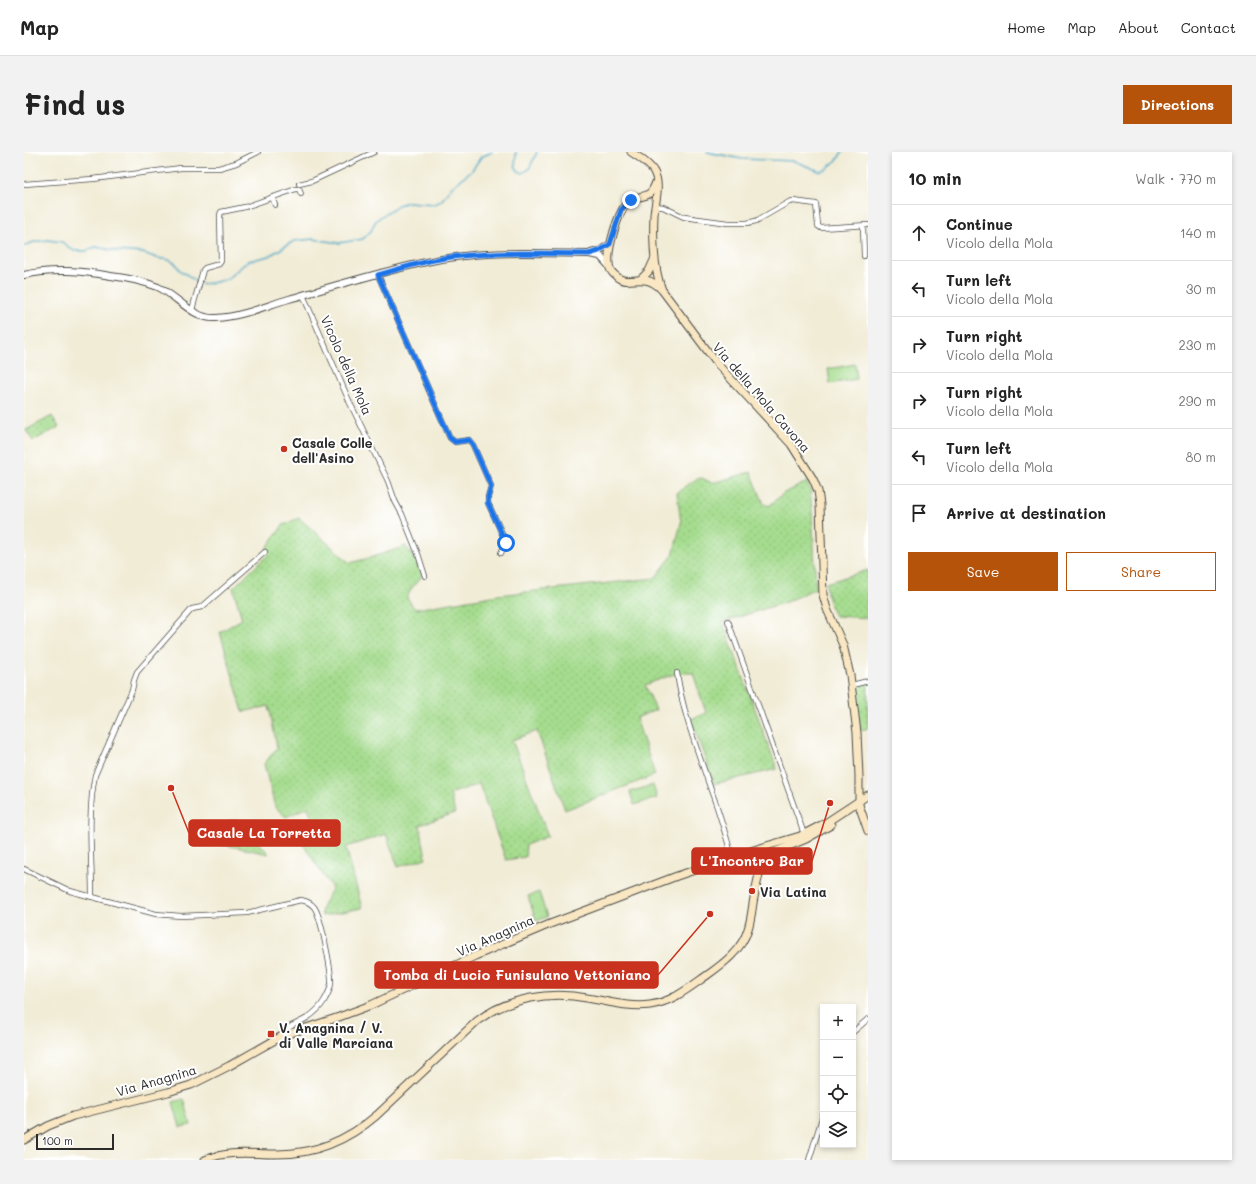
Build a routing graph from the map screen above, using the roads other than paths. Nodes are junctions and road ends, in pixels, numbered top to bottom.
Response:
1 (258, 152) edge
2 (374, 152) edge
3 (631, 152) edge
4 (656, 180) junction
5 (24, 184) edge
6 (299, 184) dead end
7 (301, 194) dead end
8 (272, 197) junction
9 (638, 198) junction
10 (275, 205) dead end
11 (655, 210) junction
12 (866, 226) edge
13 (610, 244) junction
14 (589, 254) junction
15 (864, 256) dead end
16 (655, 257) junction
17 (609, 266) junction
18 (24, 274) edge
19 (378, 275) junction
20 (641, 279) junction
21 (661, 289) junction
22 (303, 295) junction
23 (192, 310) junction
24 (265, 552) dead end
25 (501, 553) dead end
26 (425, 576) dead end
27 (728, 621) dead end
28 (677, 673) dead end
29 (868, 681) edge
30 (852, 685) junction
31 (868, 795) edge
32 (868, 800) edge
33 (859, 803) junction
34 (868, 831) edge
35 (804, 834) junction
36 (732, 857) junction
37 (712, 864) junction
38 (24, 869) edge
39 (756, 885) junction
40 (92, 897) junction
41 (868, 1019) edge
42 (856, 1029) edge
43 (282, 1036) junction
44 (820, 1125) edge
45 (24, 1140) edge
46 (205, 1160) edge
47 (809, 1160) edge

1 - 5 street
2 - 6 street
3 - 4 main road
4 - 9 main road
4 - 11 main road, Via della Mola Cavona
7 - 8 street
8 - 10 street
8 - 23 street
9 - 11 main road
9 - 13 main road
11 - 12 street
11 - 16 main road, Via della Mola Cavona
12 - 15 street
13 - 14 street
13 - 17 main road
14 - 17 street
14 - 19 street
16 - 20 main road
16 - 21 main road, Via della Mola Cavona
17 - 20 main road
18 - 23 street
19 - 22 street
19 - 25 street
20 - 21 main road
21 - 30 main road, Via della Mola Cavona
22 - 23 street
22 - 26 street, Vicolo della Mola
24 - 40 street
27 - 35 street
28 - 36 street
29 - 30 street
30 - 33 main road, Via della Mola Cavona
31 - 33 main road, Via Anagnina
32 - 33 main road, Via Anagnina
33 - 34 main road, Via della Mola Cavona
33 - 35 main road, Via Anagnina
33 - 39 main road, Via Anagnina
35 - 36 main road, Via Anagnina
36 - 37 main road, Via Anagnina
37 - 39 main road, Via Anagnina
37 - 43 main road, Via Anagnina
38 - 40 street
39 - 46 main road, Via Anagnina
40 - 43 street
41 - 42 street
43 - 45 main road, Via Anagnina
44 - 47 street

